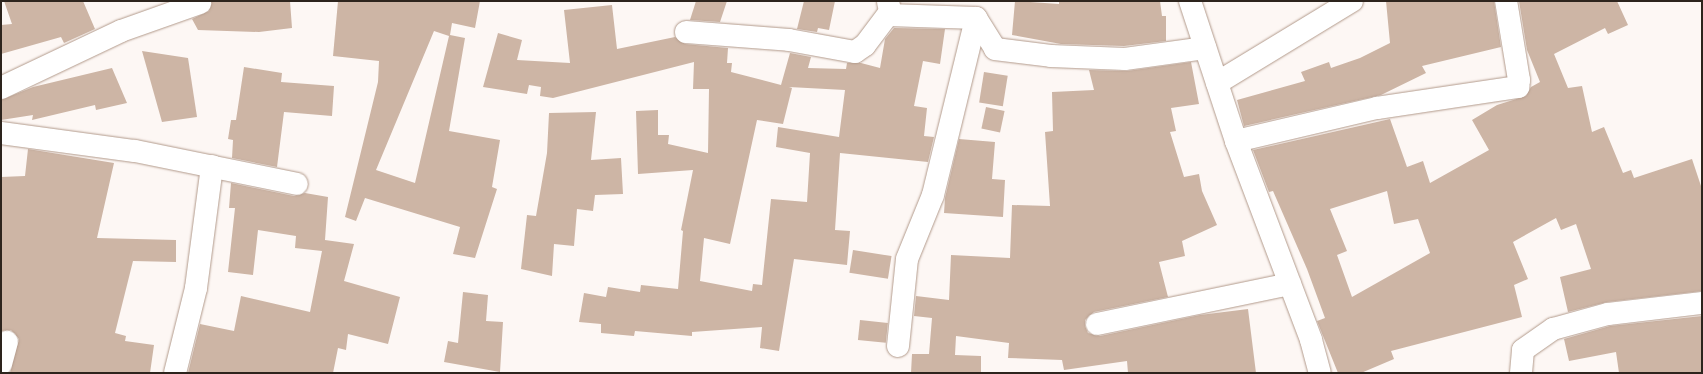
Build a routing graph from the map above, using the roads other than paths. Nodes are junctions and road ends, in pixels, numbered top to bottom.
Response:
1 (1190, 1) edge
2 (1352, 1) edge
3 (1506, 1) edge
4 (200, 3) dead end
5 (888, 8) edge
6 (976, 18) junction
7 (686, 32) dead end
8 (1205, 48) junction
9 (1217, 83) junction
10 (1, 88) edge
11 (1, 133) edge
12 (1236, 141) junction
13 (212, 166) junction
14 (298, 184) dead end
15 (1290, 284) junction
16 (1702, 303) edge
17 (1097, 324) dead end
18 (7, 342) dead end
19 (898, 346) dead end
20 (1, 364) edge
21 (175, 373) edge
22 (1320, 373) edge
23 (1521, 373) edge

1 - 8 street
2 - 9 street
3 - 12 street
4 - 10 street
5 - 6 street
5 - 7 street
6 - 8 street
6 - 19 street
8 - 9 street
9 - 12 street
11 - 13 street
12 - 15 street
13 - 14 street
13 - 21 street
15 - 17 street
15 - 22 street
16 - 23 street
18 - 20 street

